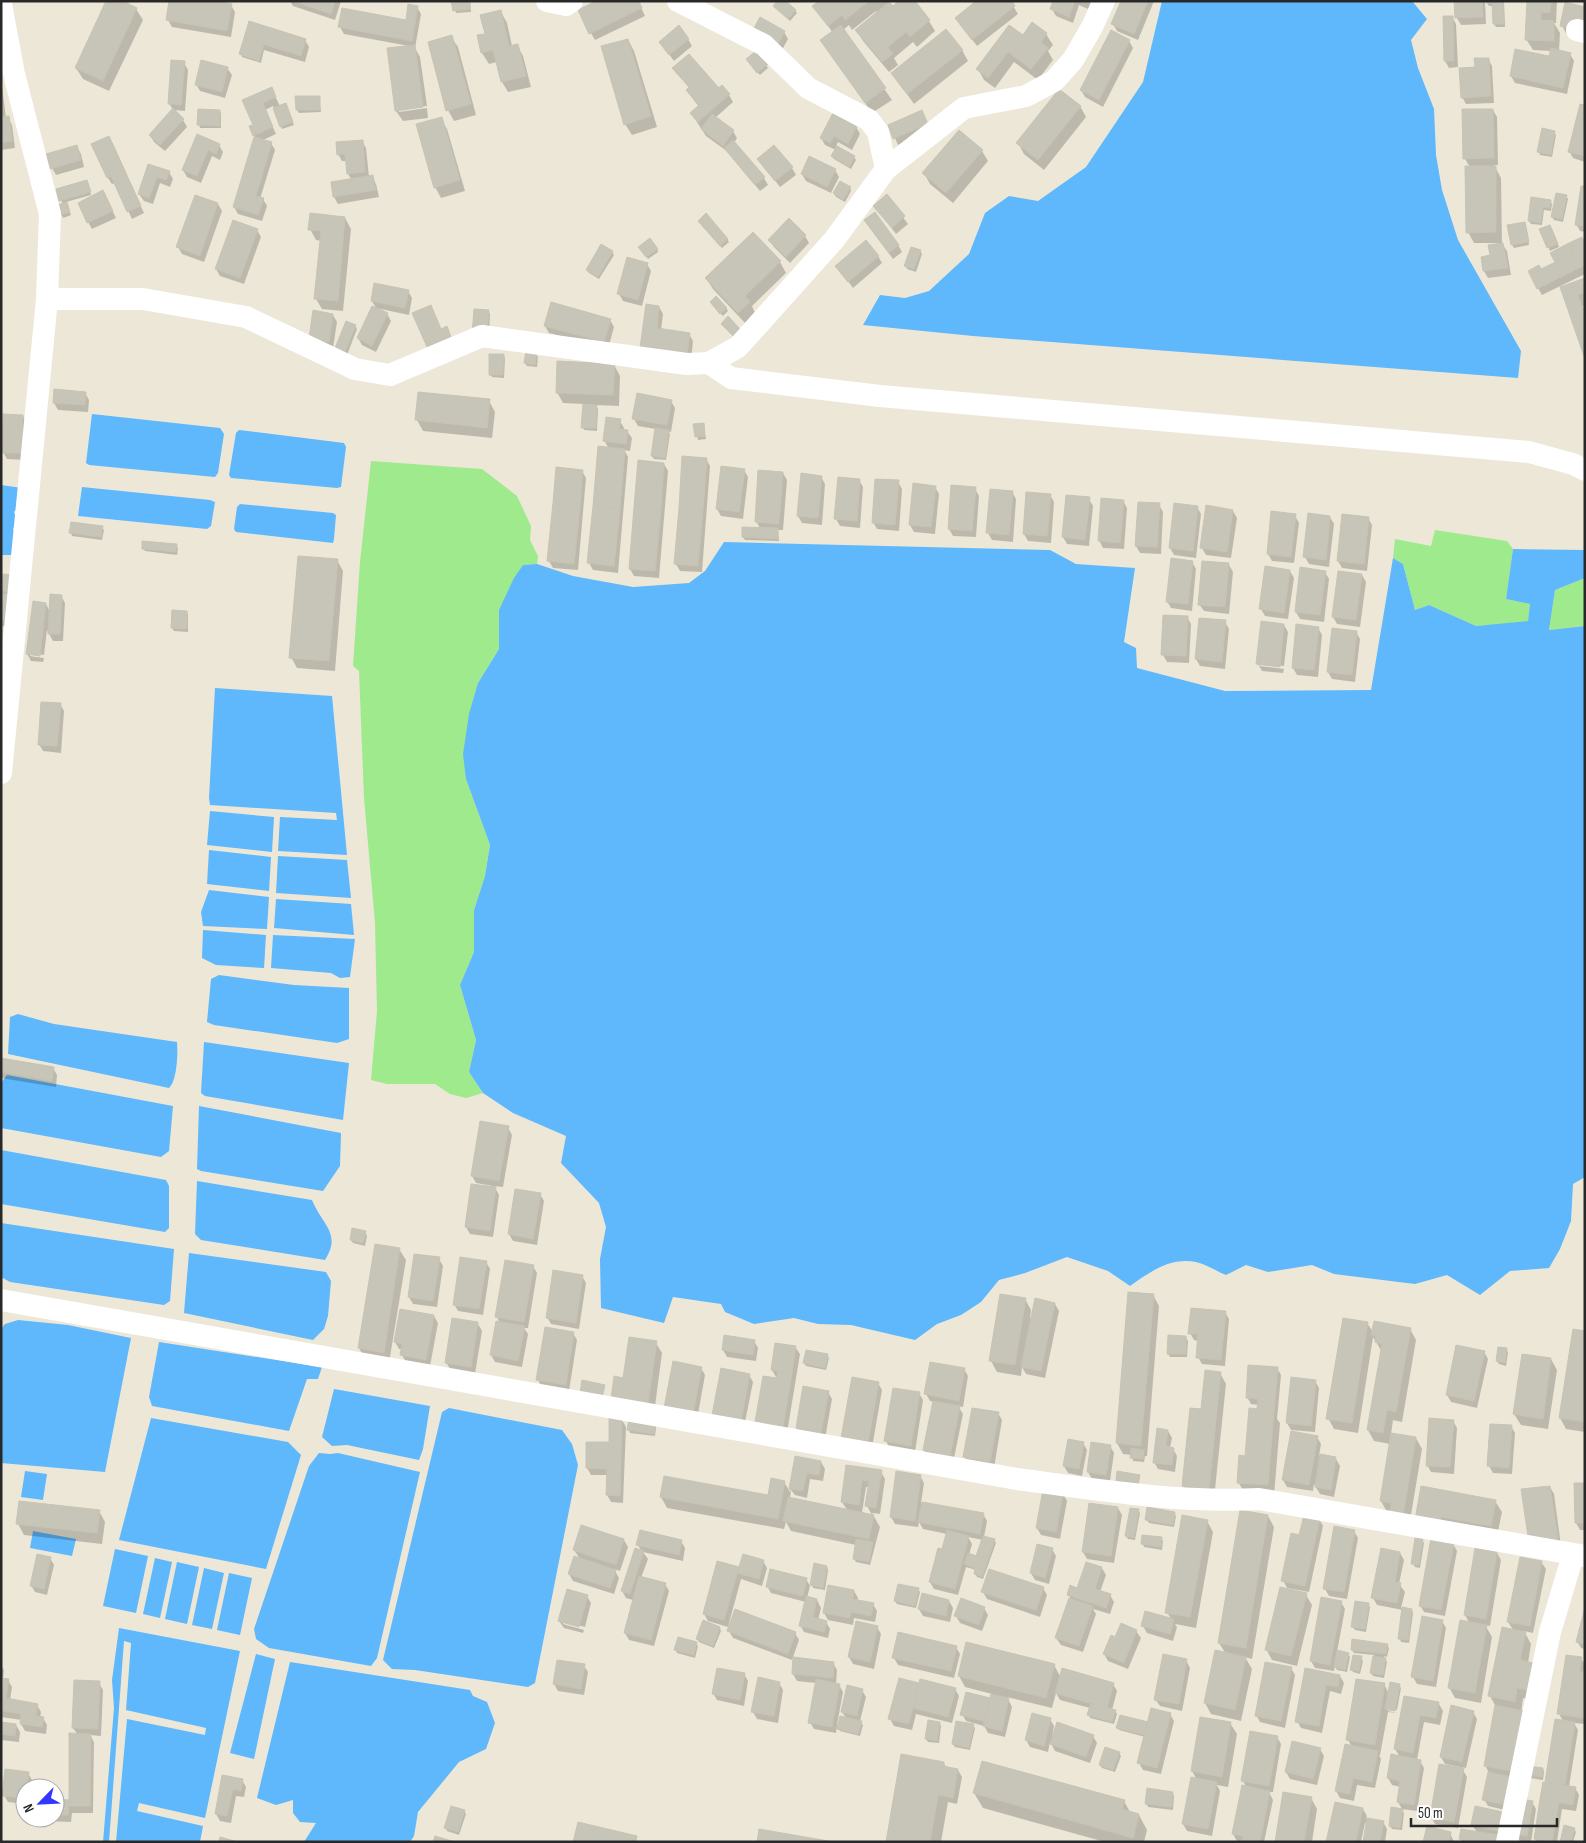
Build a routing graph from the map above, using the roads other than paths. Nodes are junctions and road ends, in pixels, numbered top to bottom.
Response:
1 (547, 1) edge
2 (572, 1) edge
3 (678, 1) edge
4 (1104, 1) edge
5 (1, 4) edge
6 (886, 169) junction
7 (47, 299) junction
8 (709, 363) junction
9 (1585, 470) edge
10 (1, 774) edge
11 (1, 1300) edge
12 (1579, 1555) edge
13 (1507, 1842) edge

1 - 2 street
3 - 6 street
4 - 6 street
5 - 7 street
6 - 8 street
7 - 8 street
7 - 10 street
8 - 9 street
11 - 12 street
12 - 13 street

